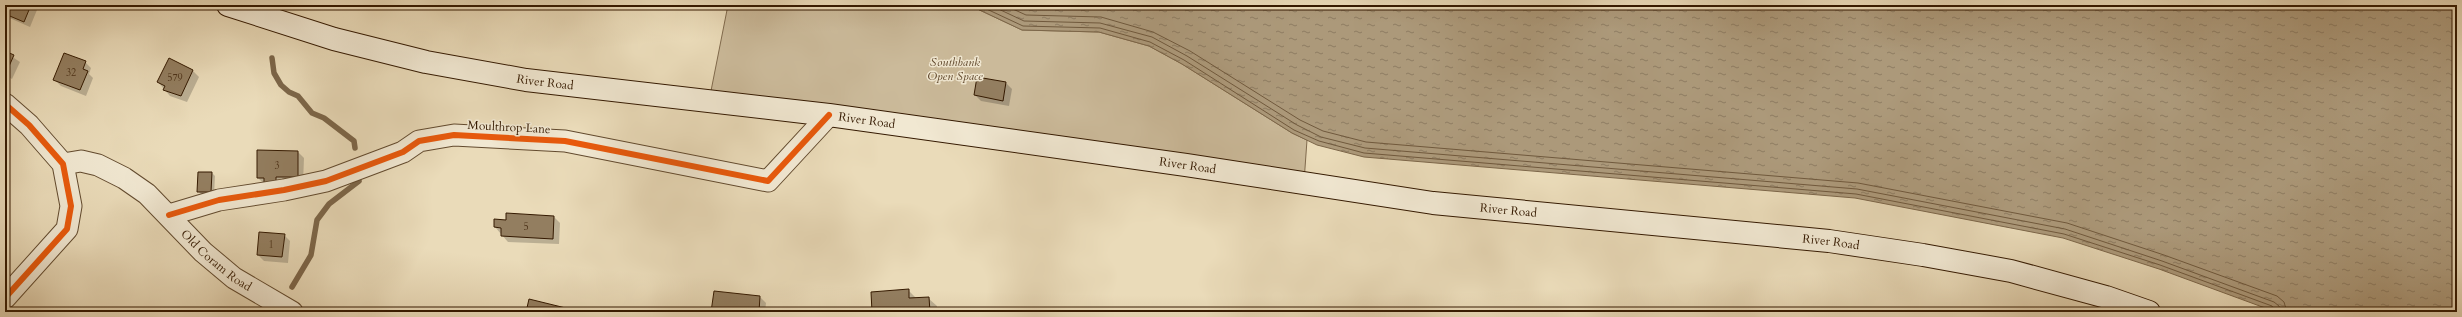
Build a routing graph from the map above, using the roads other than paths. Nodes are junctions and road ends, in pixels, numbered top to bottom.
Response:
1 (228, 5) edge
2 (5, 104) edge
3 (829, 115) junction
4 (63, 164) junction
5 (169, 215) junction
6 (5, 298) edge
7 (292, 312) edge
8 (2149, 312) edge

1 - 3 main road, River Road
2 - 4 street
3 - 5 street, Moulthrop Lane
3 - 8 main road, River Road
4 - 5 street, Old Coram Road
4 - 6 street
5 - 7 street, Old Coram Road

